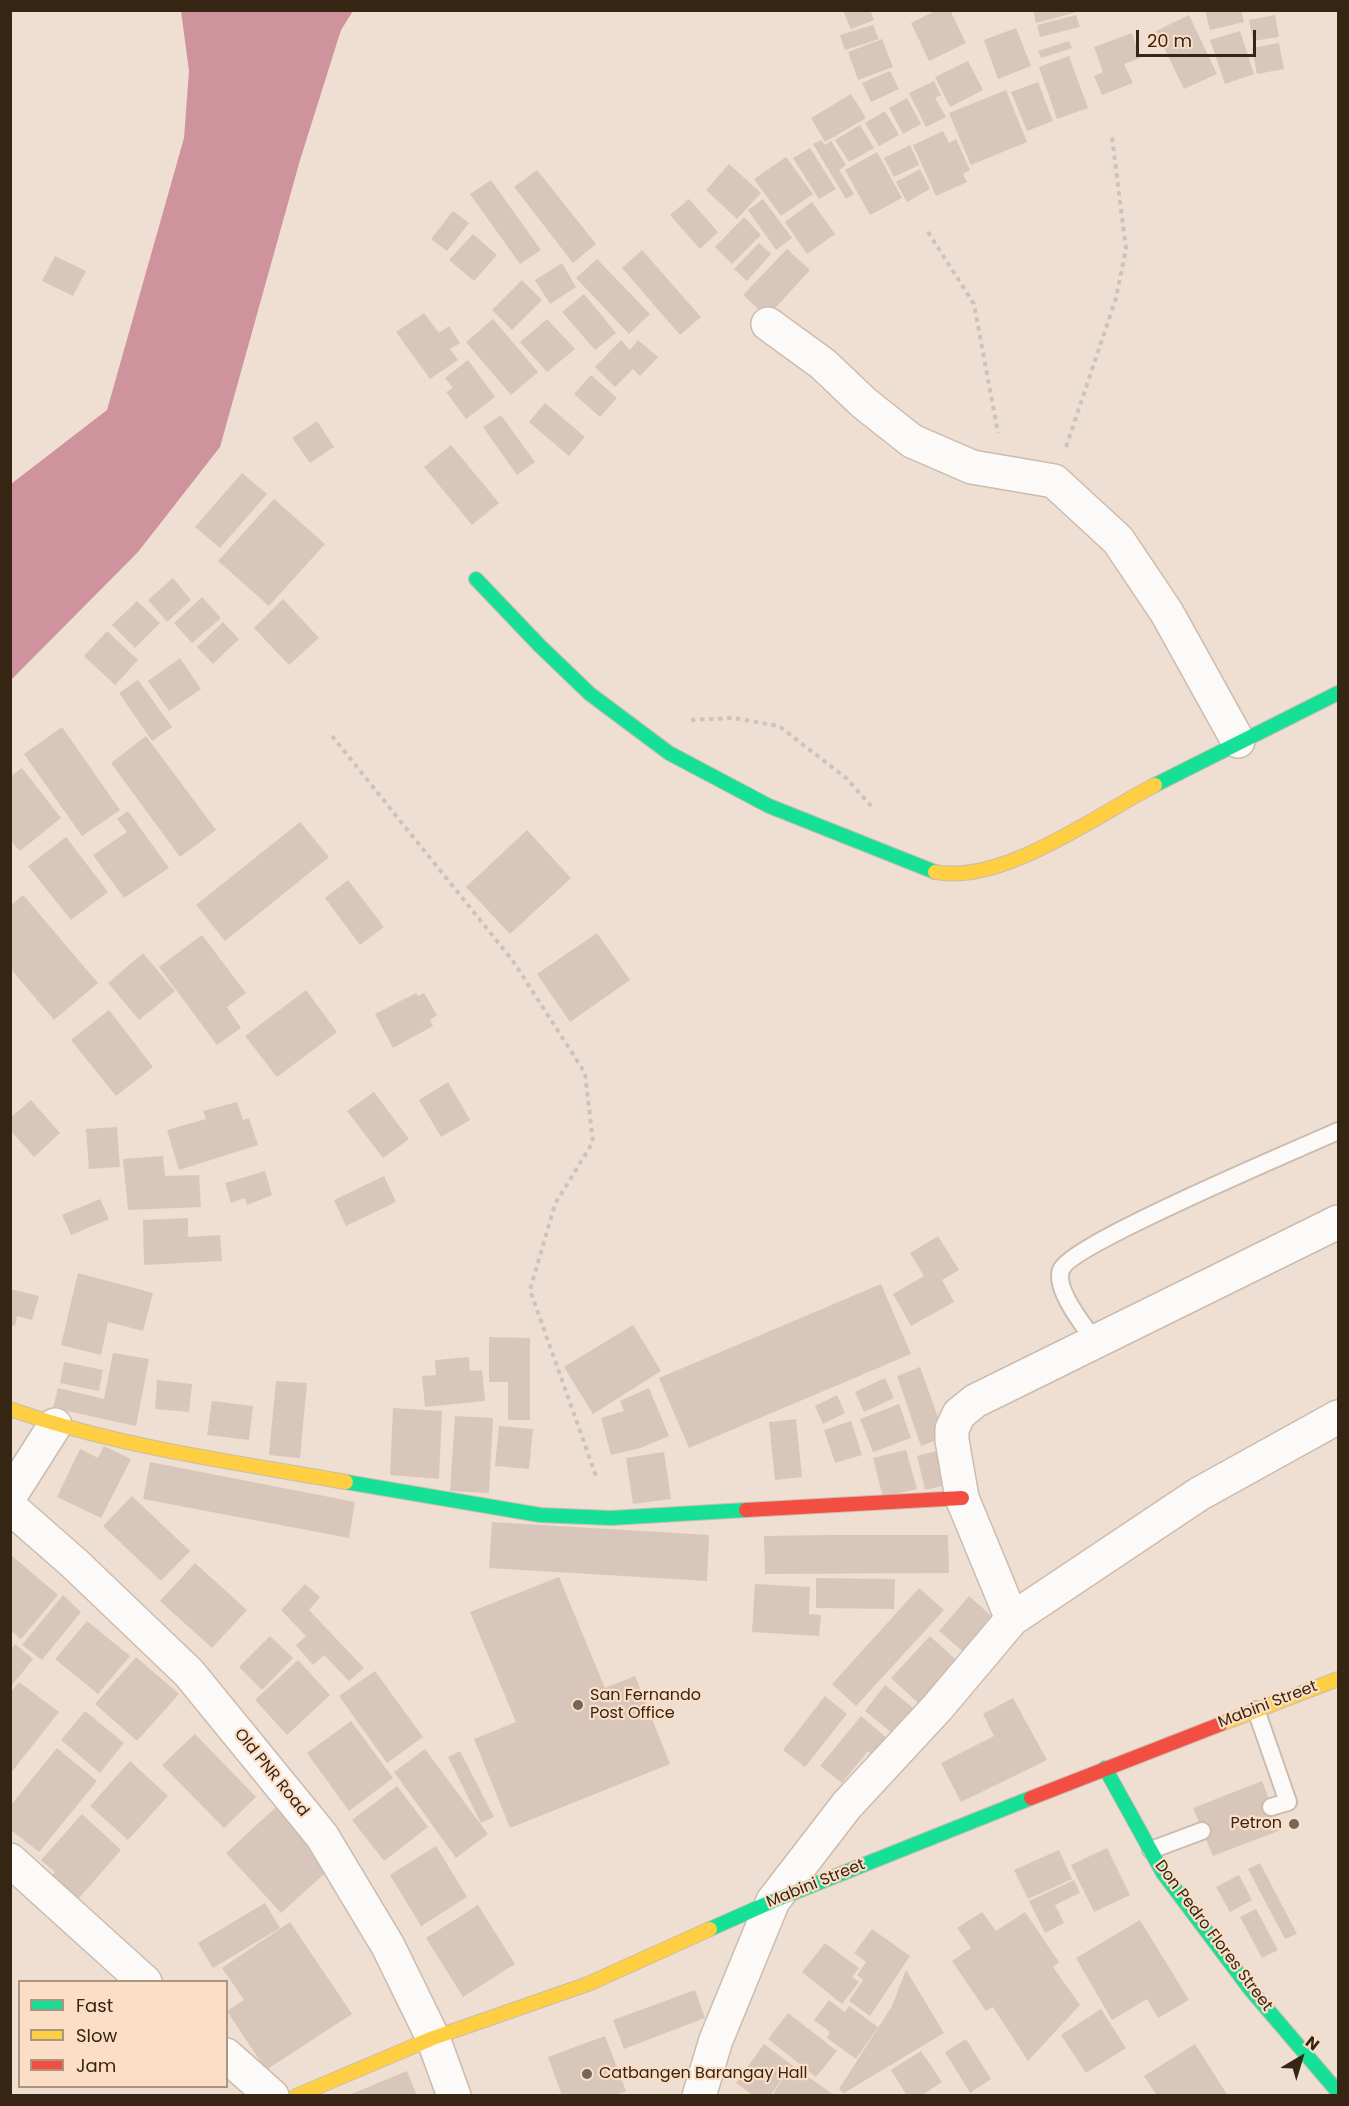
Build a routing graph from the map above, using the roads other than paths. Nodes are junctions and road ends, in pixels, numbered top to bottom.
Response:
1 (768, 324) dead end
2 (476, 579) dead end
3 (1338, 693) edge
4 (1238, 741) junction
5 (1338, 1131) edge
6 (1338, 1222) edge
7 (1096, 1342) junction
8 (10, 1409) edge
9 (1338, 1417) edge
10 (55, 1425) junction
11 (10, 1496) edge
12 (962, 1498) junction
13 (10, 1507) edge
14 (1012, 1619) junction
15 (1338, 1678) edge
16 (1256, 1710) junction
17 (1105, 1768) junction
18 (1271, 1807) dead end
19 (1202, 1831) dead end
20 (1151, 1850) junction
21 (10, 1860) edge
22 (773, 1901) junction
23 (144, 1980) edge
24 (433, 2038) junction
25 (228, 2057) edge
26 (322, 2091) edge
27 (1338, 2092) edge
28 (272, 2096) edge
29 (296, 2096) edge
30 (454, 2096) edge
31 (699, 2096) edge

1 - 4 street
2 - 4 street
3 - 4 street
5 - 7 lane
6 - 7 street
7 - 12 street
8 - 10 street
9 - 14 street
10 - 11 street
10 - 12 street
12 - 14 street
13 - 24 street, Old PNR Road
14 - 22 street
15 - 16 street, Mabini Street
16 - 17 street, Mabini Street
16 - 18 lane
17 - 20 street, Don Pedro Flores Street
17 - 22 street, Mabini Street
19 - 20 lane
20 - 27 street, Don Pedro Flores Street
21 - 23 street
22 - 24 street, Mabini Street
22 - 31 street
24 - 26 street, Mabini Street
24 - 30 street, Old PNR Road
25 - 28 street
26 - 29 street, Mabini Street

